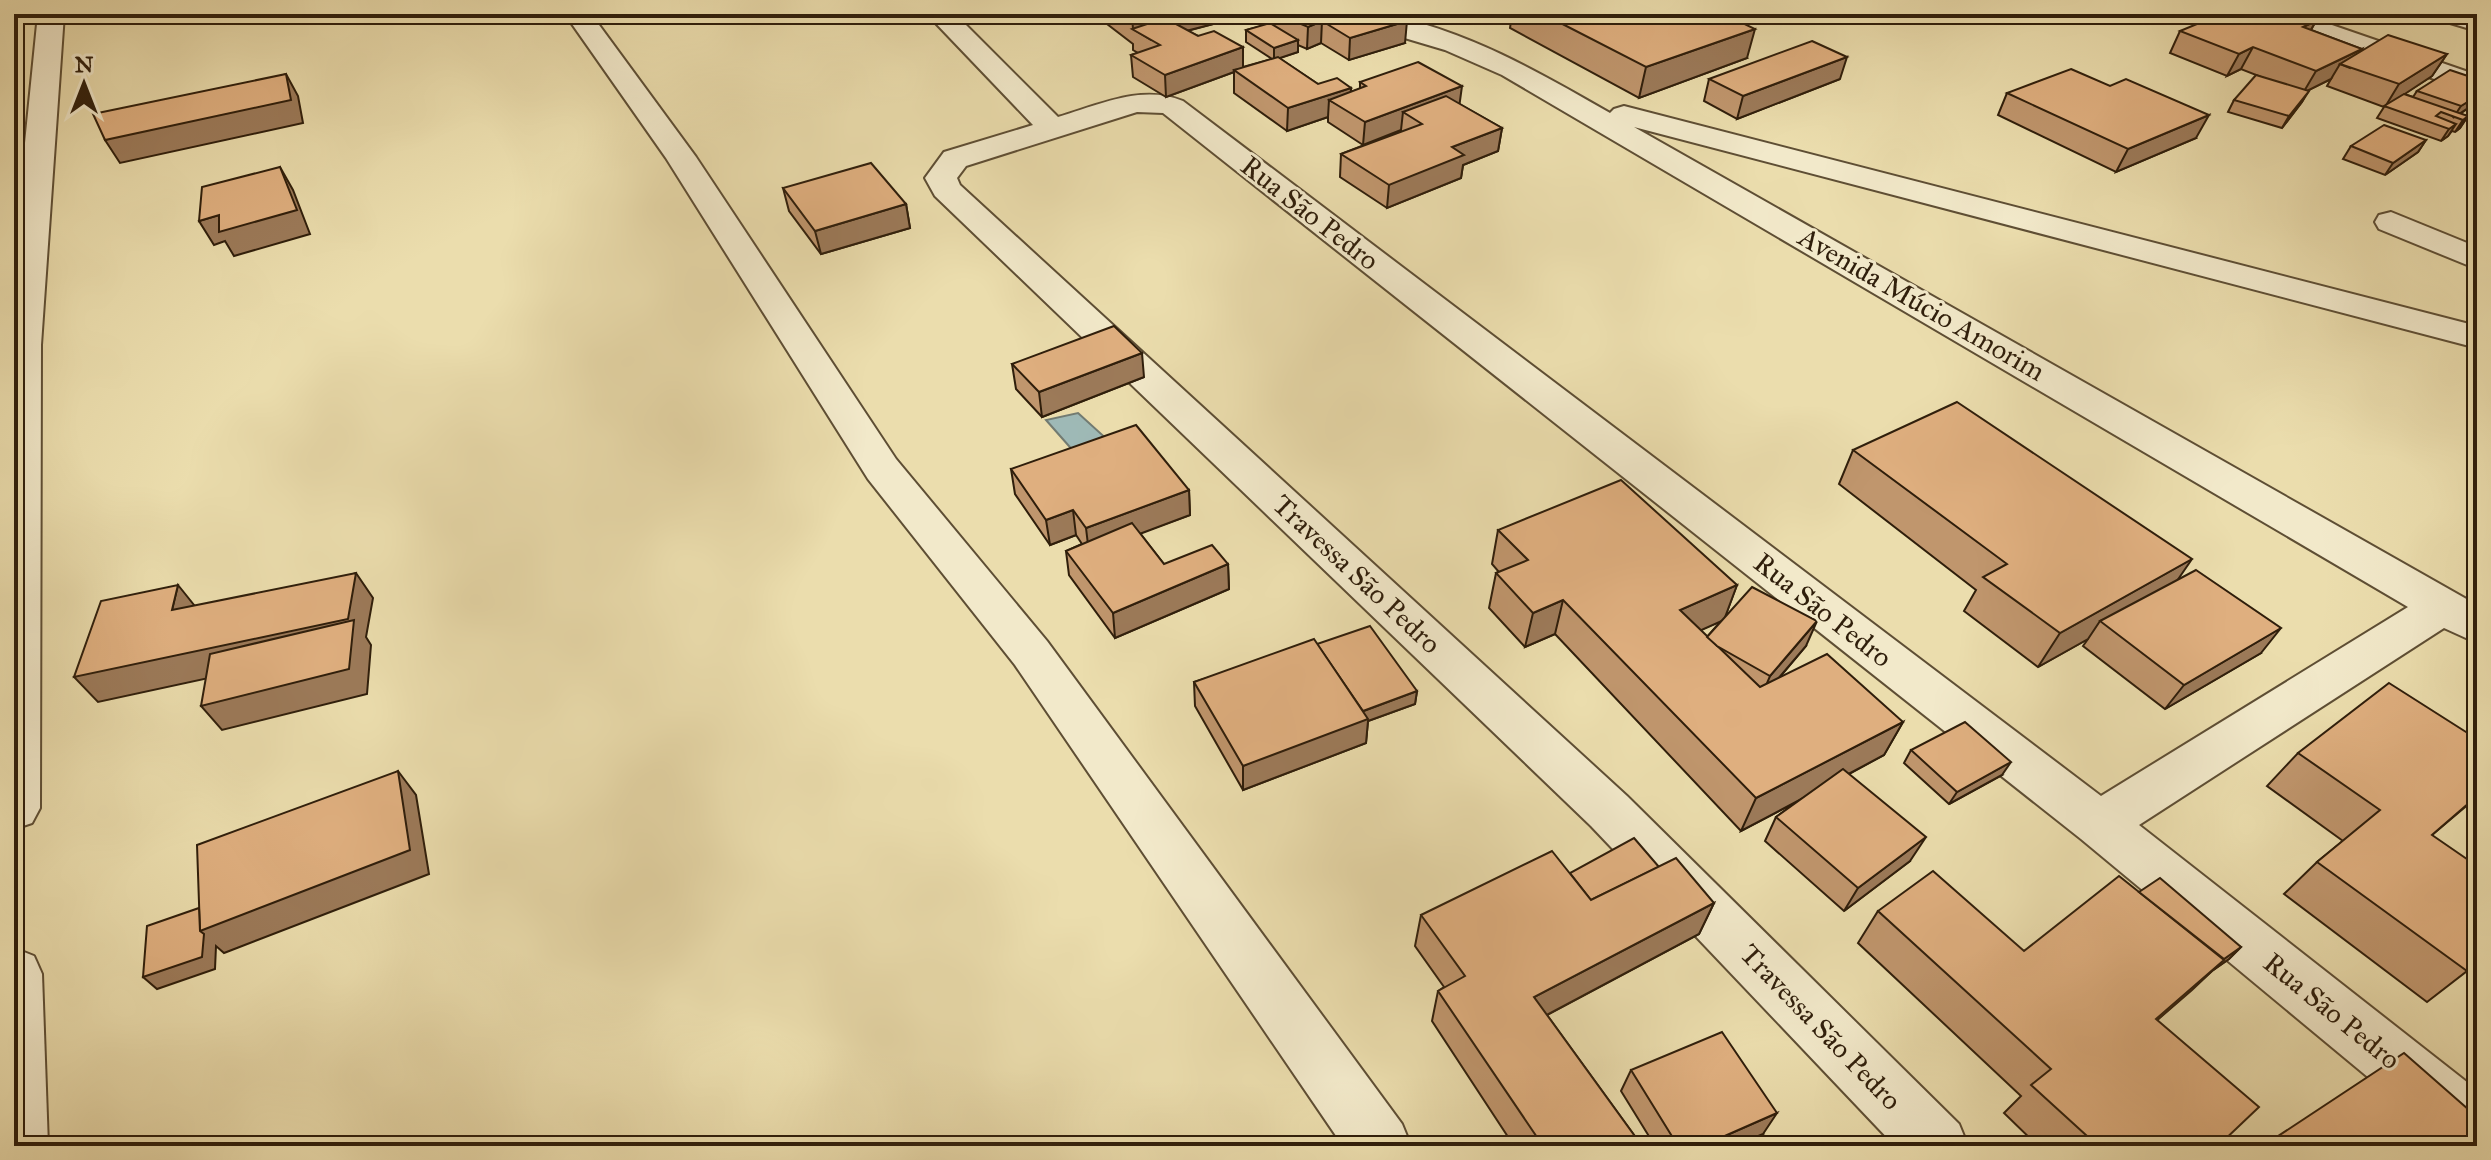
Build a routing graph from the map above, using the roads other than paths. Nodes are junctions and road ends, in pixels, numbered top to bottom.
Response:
1 (51, 14) edge
2 (578, 14) edge
3 (940, 14) edge
4 (1353, 14) edge
5 (2275, 14) edge
6 (2449, 14) edge
7 (2477, 23) edge
8 (2477, 85) edge
9 (1571, 101) junction
10 (1161, 102) joint
11 (1051, 127) junction
12 (24, 219) edge
13 (2391, 222) dead end
14 (2477, 259) edge
15 (2477, 337) edge
16 (2460, 616) edge
17 (14, 808) edge
18 (2099, 824) junction
19 (14, 974) edge
20 (2477, 1128) edge
21 (17, 1146) edge
22 (1380, 1146) edge
23 (1937, 1146) edge

1 - 12 street
2 - 22 street
3 - 11 street
4 - 9 street, Avenida Múcio Amorim
5 - 8 street
6 - 7 street
9 - 15 street
9 - 16 street, Avenida Múcio Amorim
10 - 11 street, Travessa São Pedro
10 - 18 street, Rua São Pedro
11 - 23 street, Travessa São Pedro
12 - 17 street
13 - 14 street
16 - 18 street
18 - 20 street, Rua São Pedro
19 - 21 street

